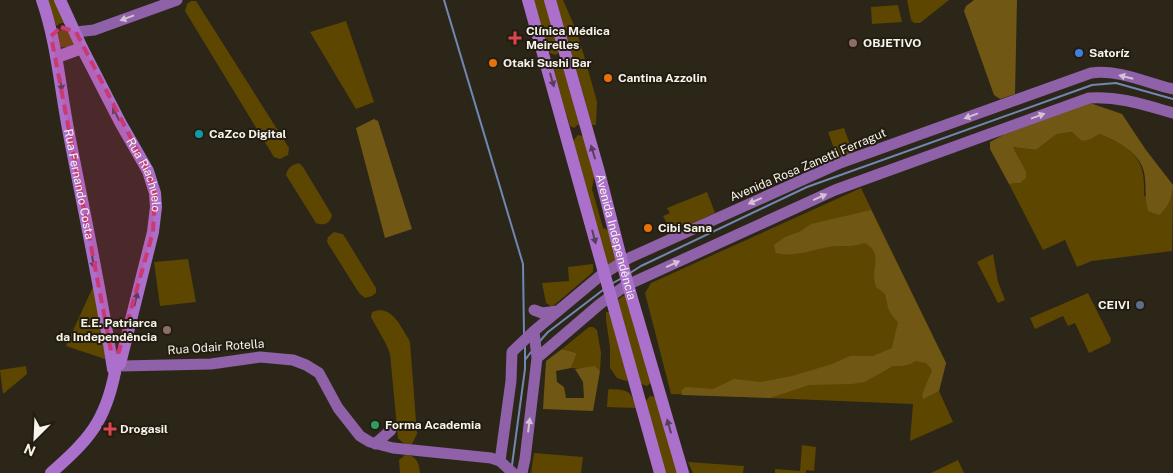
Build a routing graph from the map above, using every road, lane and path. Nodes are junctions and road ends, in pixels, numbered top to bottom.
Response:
1 (42, 0) edge
2 (60, 0) edge
3 (528, 0) edge
4 (550, 0) edge
5 (175, 1) edge
6 (76, 32) junction
7 (51, 36) junction
8 (563, 46) junction
9 (82, 48) junction
10 (57, 58) junction
11 (546, 61) junction
12 (1173, 89) edge
13 (1173, 113) edge
14 (587, 132) junction
15 (568, 139) junction
16 (622, 262) junction
17 (604, 273) junction
18 (628, 285) junction
19 (612, 301) junction
20 (534, 310) dead end
21 (560, 311) junction
22 (534, 331) junction
23 (108, 346) junction
24 (124, 347) junction
25 (537, 358) junction
26 (117, 367) junction
27 (656, 380) junction
28 (636, 388) junction
29 (391, 430) dead end
30 (375, 444) junction
31 (500, 468) edge
32 (51, 473) edge
33 (513, 473) edge
34 (522, 473) edge
35 (660, 473) edge
36 (683, 473) edge

1 - 7 main road, Rua Fernando Costa
2 - 6 main road, Rua Riachuelo
3 - 11 main road, Avenida Independência
4 - 8 main road, Avenida Independência
5 -> 6 main road
6 - 7 main road
6 - 9 main road, Rua Riachuelo
7 - 10 main road, Rua Fernando Costa
8 - 11 main road
8 - 14 main road, Avenida Independência
9 - 10 main road
24 -> 9 main road, Rua Riachuelo
10 -> 23 main road, Rua Fernando Costa
11 -> 15 main road, Avenida Independência
12 -> 16 main road, Avenida Rosa Zanetti Ferragut
18 -> 13 main road
14 - 15 main road
16 -> 14 main road, Avenida Independência
15 -> 17 main road, Avenida Independência
16 - 17 main road, Avenida Rosa Zanetti Ferragut
16 - 18 main road, Avenida Independência
17 - 19 main road, Avenida Independência
17 - 21 main road, Avenida Rosa Zanetti Ferragut
18 - 19 main road
18 - 27 main road, Avenida Independência
19 - 25 main road
19 - 28 main road, Avenida Independência
20 - 21 main road
21 - 22 main road, Avenida Rosa Zanetti Ferragut
22 - 25 main road
22 - 31 main road, Avenida Rosa Zanetti Ferragut
23 - 24 main road
23 - 26 main road, Rua Fernando Costa
24 - 26 main road, Rua Riachuelo
34 -> 25 main road
26 - 30 main road, Rua Odair Rotella
26 - 32 main road, Rua Riachuelo
27 - 28 main road
36 -> 27 main road, Avenida Independência
28 - 35 main road, Avenida Independência
29 - 30 main road
30 - 31 main road, Rua Odair Rotella
31 - 33 main road

